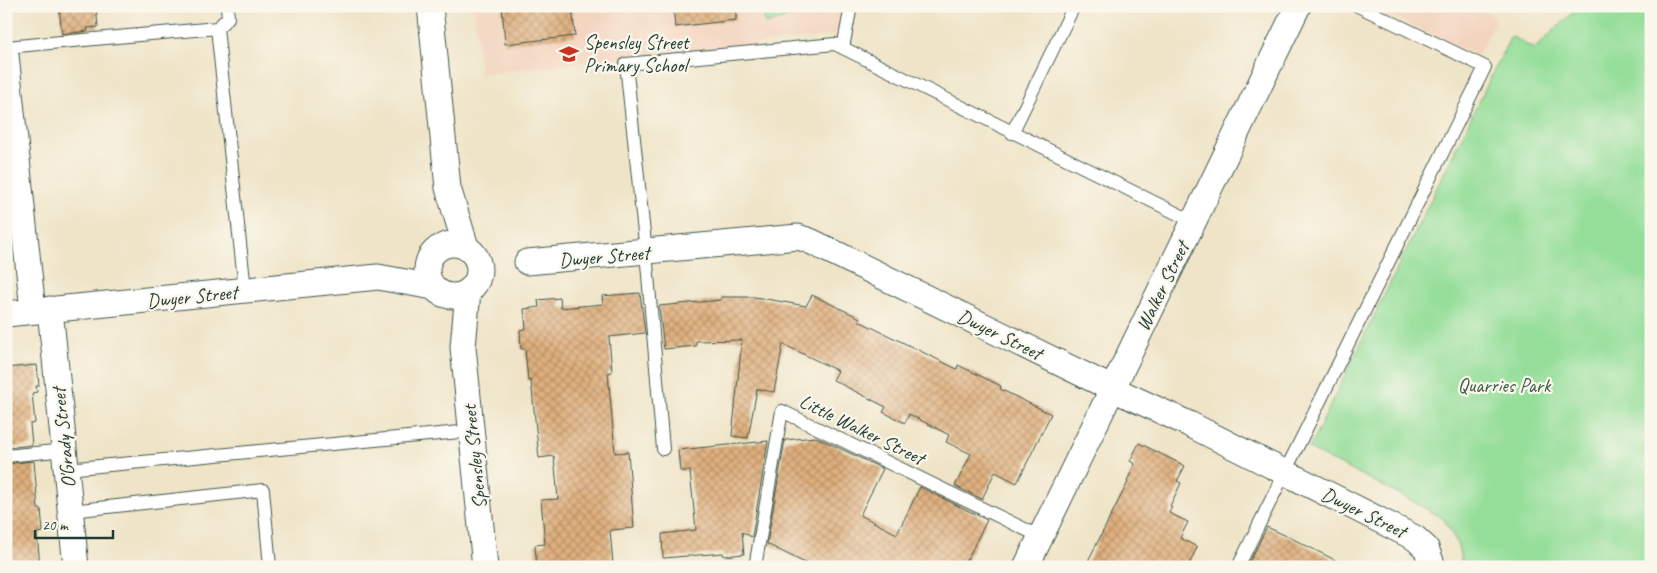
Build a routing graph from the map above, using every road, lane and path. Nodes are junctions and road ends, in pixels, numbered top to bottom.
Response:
1 (227, 6) edge
2 (430, 6) edge
3 (851, 6) edge
4 (1074, 6) edge
5 (1298, 6) edge
6 (1358, 6) edge
7 (217, 28) junction
8 (6, 47) edge
9 (843, 48) junction
10 (7, 69) edge
11 (1012, 133) junction
12 (448, 188) junction
13 (1194, 222) junction
14 (466, 247) junction
15 (436, 252) junction
16 (646, 252) junction
17 (527, 262) dead end
18 (378, 277) junction
19 (245, 290) junction
20 (449, 291) junction
21 (42, 310) junction
22 (6, 314) edge
23 (1113, 389) junction
24 (471, 431) junction
25 (663, 449) dead end
26 (6, 456) edge
27 (66, 460) junction
28 (1284, 472) junction
29 (71, 511) junction
30 (1041, 536) junction
31 (76, 567) edge
32 (270, 567) edge
33 (485, 567) edge
34 (755, 567) edge
35 (1026, 567) edge
36 (1238, 567) edge
37 (1433, 567) edge

1 - 7 lane
2 - 12 street
3 - 9 lane
4 - 11 lane
5 - 13 street, Walker Street
6 - 28 lane
7 - 8 lane
7 - 19 lane
9 - 11 lane
9 - 16 lane
10 - 21 street, O'Grady Street
11 - 13 lane
12 - 14 street
12 - 15 street
13 - 23 street, Walker Street
14 - 15 street
14 - 20 street
15 - 18 street, Dwyer Street
15 - 20 street
16 - 17 street, Dwyer Street
16 - 23 street, Dwyer Street
16 - 25 lane
18 - 19 street, Dwyer Street
18 - 20 street, Dwyer Street
19 - 21 street, Dwyer Street
20 - 24 street, Spensley Street
21 - 22 street, Dwyer Street
21 - 27 street, O'Grady Street
23 - 28 street, Dwyer Street
23 - 30 street, Walker Street
24 - 27 lane
24 - 33 street, Spensley Street
26 - 27 lane
27 - 29 street, O'Grady Street
28 - 36 lane
28 - 37 street, Dwyer Street
29 - 31 street, O'Grady Street
29 - 32 lane
30 - 34 lane, Little Walker Street
30 - 35 street, Walker Street

